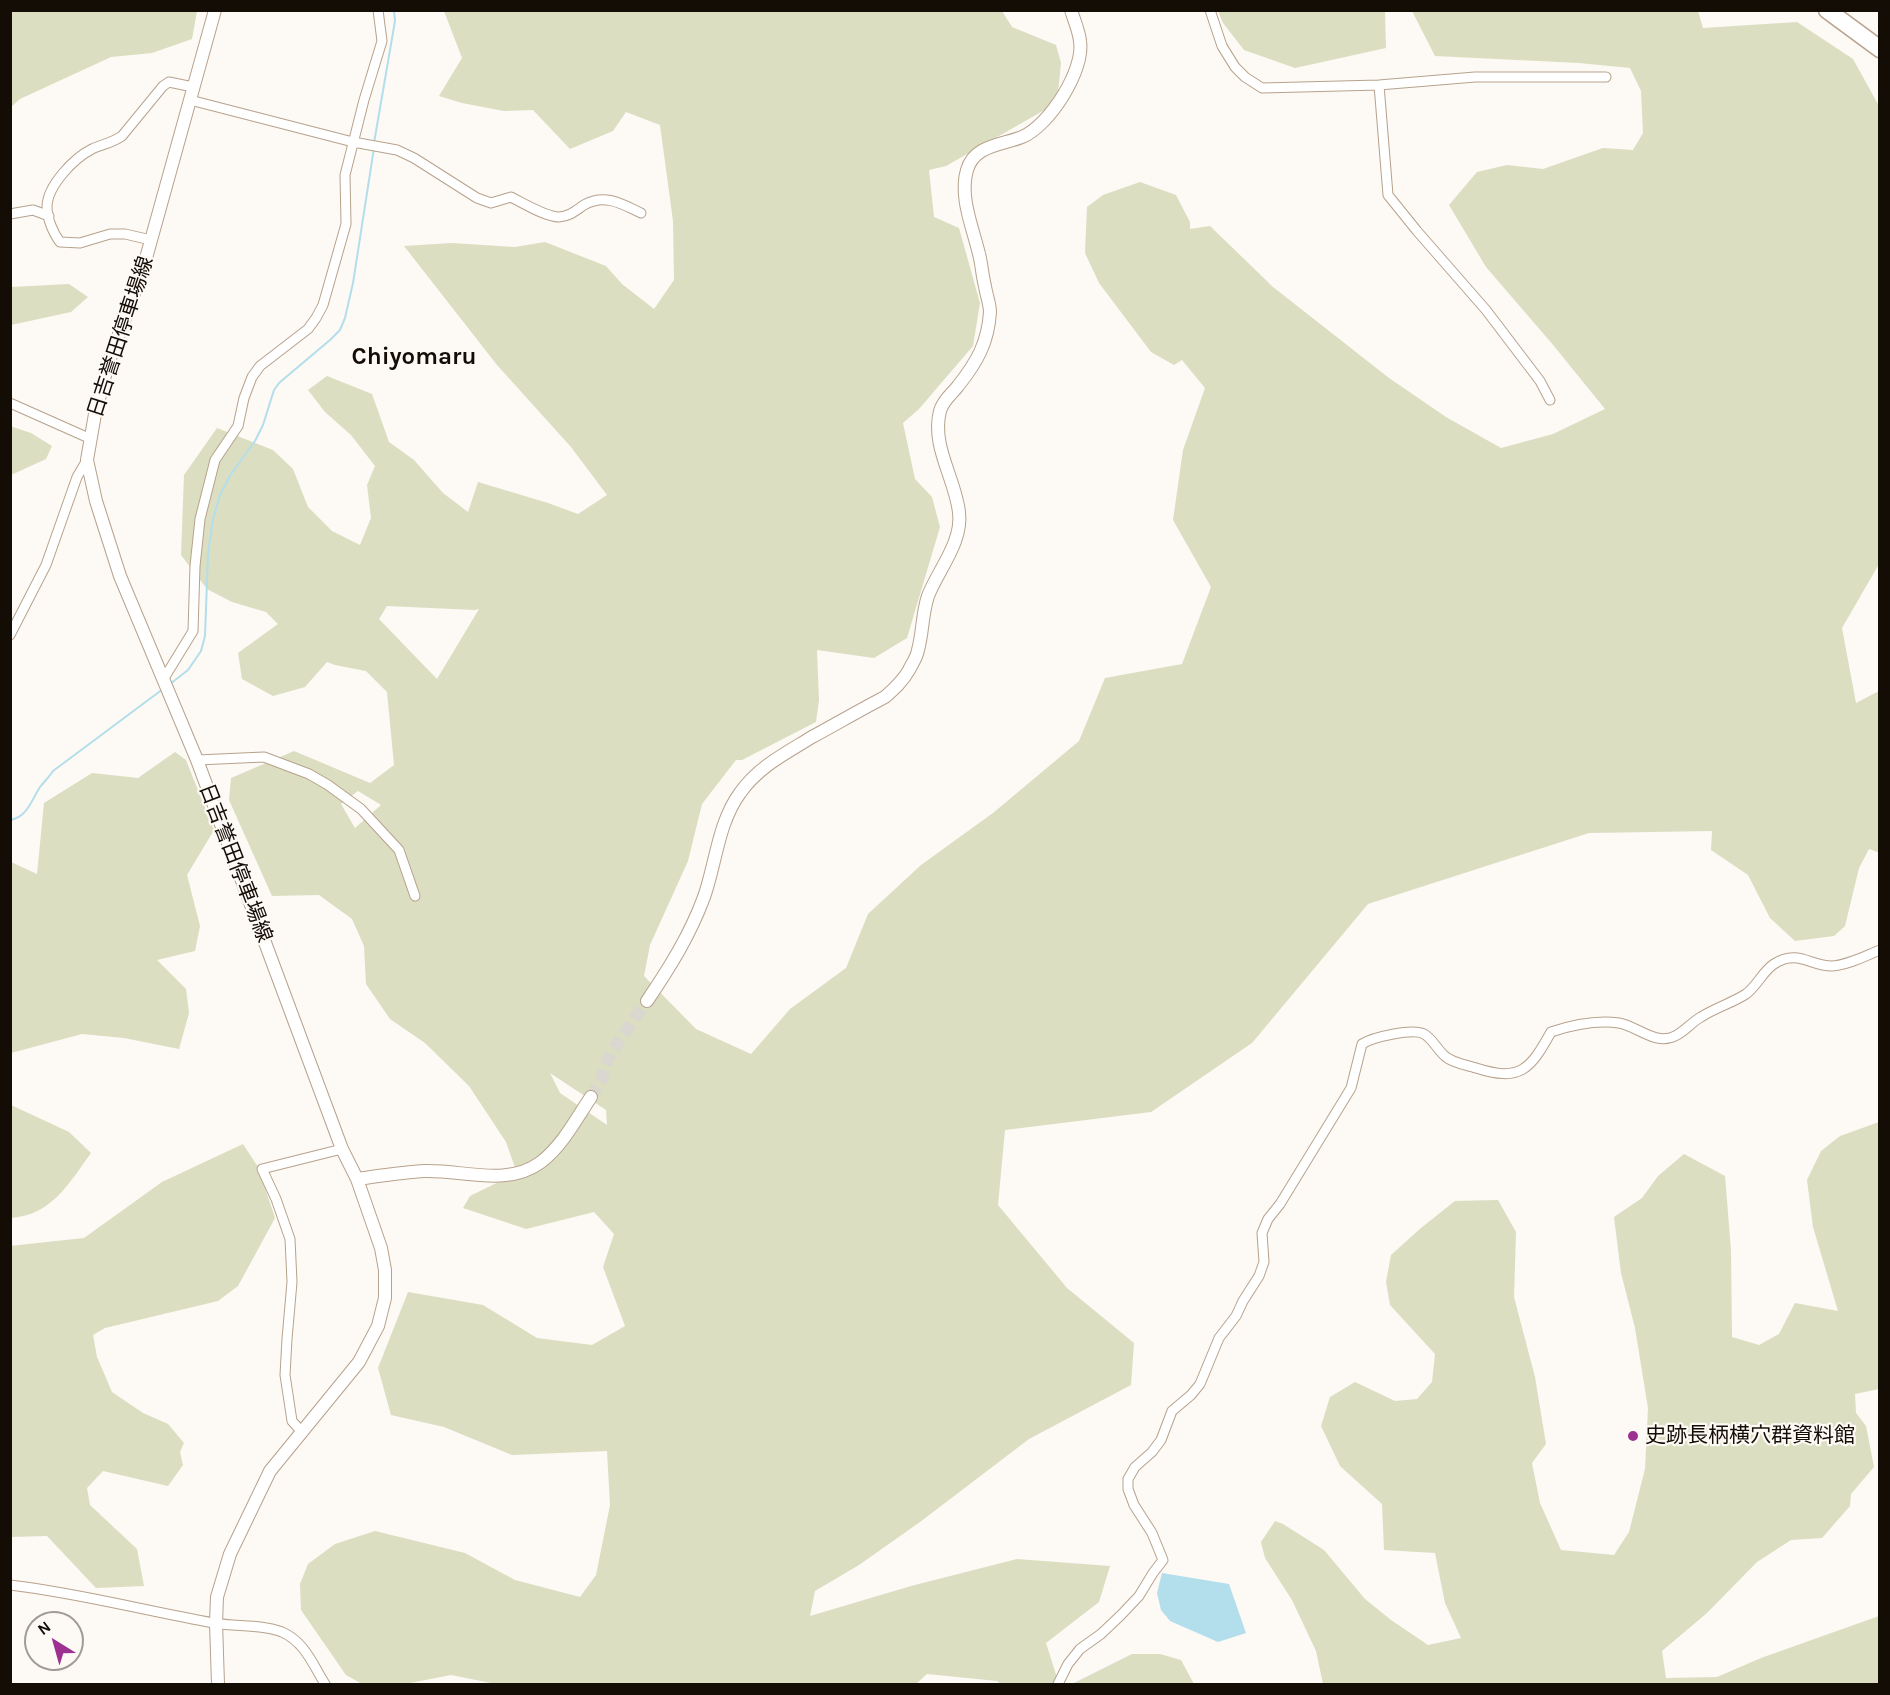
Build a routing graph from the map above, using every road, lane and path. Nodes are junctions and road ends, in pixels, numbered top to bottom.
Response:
1 (215, 10) edge
2 (378, 10) edge
3 (1071, 10) edge
4 (1210, 10) edge
5 (1827, 10) edge
6 (1880, 49) edge
7 (1606, 77) dead end
8 (1378, 84) junction
9 (191, 93) junction
10 (353, 142) junction
11 (641, 213) dead end
12 (10, 214) edge
13 (49, 216) junction
14 (151, 240) junction
15 (1550, 400) dead end
16 (10, 403) edge
17 (90, 439) junction
18 (87, 460) junction
19 (10, 635) edge
20 (163, 680) junction
21 (197, 760) junction
22 (414, 896) dead end
23 (1880, 950) edge
24 (647, 1001) tunnel mouth
25 (591, 1097) tunnel mouth
26 (342, 1149) junction
27 (357, 1179) junction
28 (302, 1432) junction
29 (10, 1585) edge
30 (216, 1623) junction
31 (218, 1684) edge
32 (325, 1684) edge
33 (1058, 1684) edge

1 - 9 main road, 日吉誉田停車場線
2 - 10 street
3 - 24 main road
4 - 8 street
5 - 6 highway
7 - 8 street
8 - 15 street
9 - 10 street
9 - 13 street
9 - 14 main road, 日吉誉田停車場線
10 - 11 street
10 - 20 street
12 - 13 street
13 - 14 street
14 - 17 main road, 日吉誉田停車場線
16 - 17 street
17 - 18 main road, 日吉誉田停車場線
18 - 19 street
18 - 20 main road, 日吉誉田停車場線
20 - 21 main road, 日吉誉田停車場線
21 - 22 street
21 - 26 main road, 日吉誉田停車場線
23 - 33 street
25 - 27 main road
26 - 27 main road, 日吉誉田停車場線
26 - 28 street
27 - 28 main road, 日吉誉田停車場線
28 - 30 main road, 日吉誉田停車場線
29 - 30 street
30 - 31 main road, 日吉誉田停車場線
30 - 32 street

